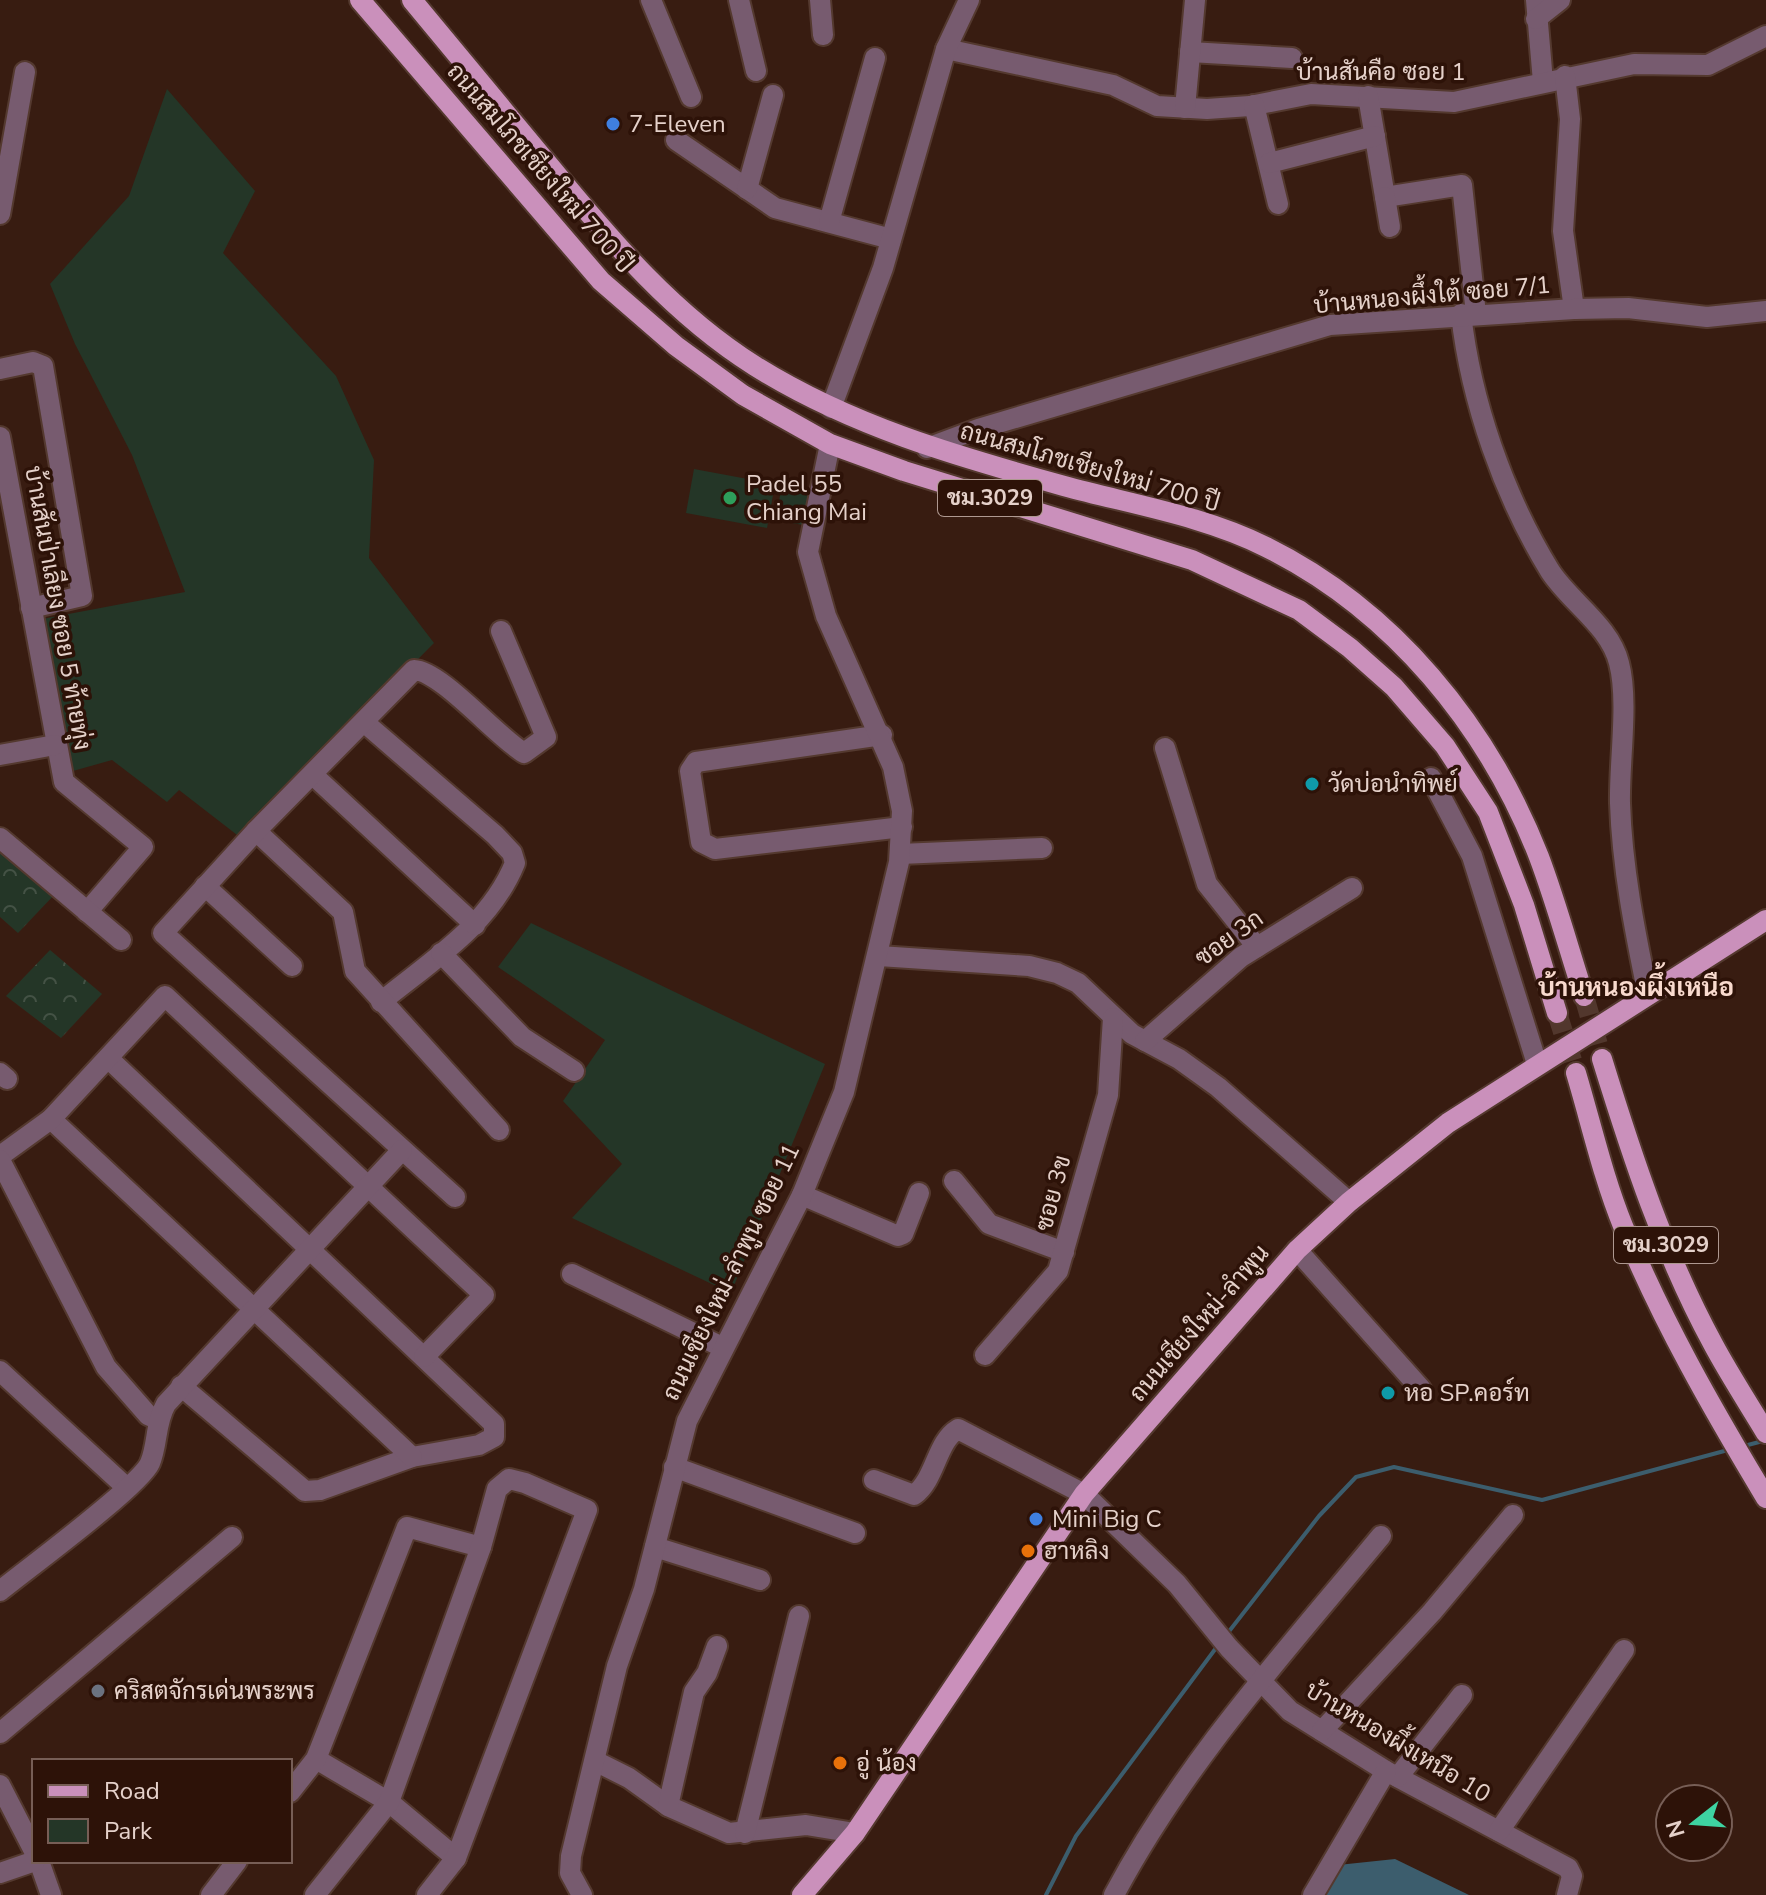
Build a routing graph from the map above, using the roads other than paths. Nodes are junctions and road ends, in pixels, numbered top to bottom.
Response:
1 (360, 0) edge
2 (412, 0) edge
3 (651, 0) edge
4 (739, 0) edge
5 (820, 0) edge
6 (969, 0) edge
7 (1195, 0) edge
8 (1560, 0) edge
9 (1536, 10) edge
10 (823, 35) dead end
11 (1766, 36) edge
12 (946, 49) junction
13 (1190, 52) junction
14 (875, 58) dead end
15 (1292, 58) dead end
16 (756, 71) dead end
17 (25, 72) dead end
18 (1565, 76) junction
19 (1543, 82) junction
20 (773, 95) dead end
21 (1368, 96) junction
22 (691, 97) dead end
23 (1254, 105) junction
24 (1185, 108) junction
25 (1375, 136) junction
26 (676, 140) dead end
27 (1269, 163) junction
28 (747, 189) junction
29 (1385, 197) junction
30 (1278, 204) dead end
31 (0, 214) edge
32 (829, 222) junction
33 (1390, 227) dead end
34 (891, 239) junction
35 (1574, 309) junction
36 (1766, 311) edge
37 (1468, 314) junction
38 (0, 369) edge
39 (831, 408) junction
40 (0, 437) edge
41 (830, 444) junction
42 (927, 448) junction
43 (31, 608) junction
44 (501, 631) dead end
45 (365, 723) junction
46 (882, 735) junction
47 (55, 745) junction
48 (1165, 748) dead end
49 (0, 755) edge
50 (313, 775) junction
51 (1431, 778) dead end
52 (902, 827) junction
53 (256, 831) junction
54 (0, 838) edge
55 (1042, 848) dead end
56 (900, 854) junction
57 (205, 886) junction
58 (1352, 888) dead end
59 (87, 912) junction
60 (1766, 920) edge
61 (475, 925) junction
62 (121, 940) dead end
63 (1257, 947) junction
64 (441, 953) junction
65 (879, 956) junction
66 (292, 966) dead end
67 (1648, 995) junction
68 (1584, 996) tunnel mouth
69 (381, 1002) junction
70 (1557, 1013) tunnel mouth
71 (1113, 1018) junction
72 (1145, 1041) junction
73 (109, 1059) junction
74 (1602, 1059) tunnel mouth
75 (1537, 1064) junction
76 (574, 1071) dead end
77 (1576, 1073) tunnel mouth
78 (51, 1119) junction
79 (499, 1130) dead end
80 (402, 1150) junction
81 (0, 1158) edge
82 (954, 1181) dead end
83 (369, 1186) junction
84 (919, 1193) dead end
85 (802, 1195) junction
86 (455, 1197) dead end
87 (1349, 1202) junction
88 (312, 1249) junction
89 (1297, 1250) junction
90 (1064, 1252) junction
91 (572, 1274) dead end
92 (254, 1311) junction
93 (722, 1347) junction
94 (985, 1355) dead end
95 (424, 1357) junction
96 (0, 1371) edge
97 (181, 1386) junction
98 (1421, 1389) dead end
99 (157, 1419) junction
100 (1762, 1426) edge
101 (412, 1457) junction
102 (674, 1467) junction
103 (874, 1480) dead end
104 (127, 1488) junction
105 (1084, 1494) junction
106 (1766, 1498) edge
107 (1513, 1515) dead end
108 (855, 1533) dead end
109 (1381, 1536) dead end
110 (232, 1537) dead end
111 (481, 1547) junction
112 (655, 1547) junction
113 (760, 1580) dead end
114 (0, 1591) edge
115 (799, 1616) dead end
116 (717, 1646) dead end
117 (1624, 1650) dead end
118 (1260, 1682) junction
119 (1462, 1695) dead end
120 (1322, 1731) junction
121 (0, 1733) edge
122 (316, 1759) junction
123 (595, 1761) junction
124 (1392, 1774) junction
125 (0, 1785) edge
126 (292, 1789) edge
127 (389, 1802) junction
128 (668, 1806) junction
129 (1499, 1831) junction
130 (745, 1833) junction
131 (855, 1833) junction
132 (32, 1847) edge
133 (456, 1858) junction
134 (32, 1863) edge
135 (38, 1863) edge
136 (235, 1863) edge
137 (0, 1873) edge
138 (51, 1895) edge
139 (211, 1895) edge
140 (315, 1895) edge
141 (427, 1895) edge
142 (582, 1895) edge
143 (802, 1895) edge
144 (1114, 1895) edge
145 (1313, 1895) edge
146 (1567, 1895) edge

1 - 41 main road, ถนนสมโภชเชียงใหม่ 700 ปี / ชม.3029
2 - 39 main road, ถนนสมโภชเชียงใหม่ 700 ปี / ชม.3029
3 - 22 street
4 - 16 street
5 - 10 street
6 - 12 street
7 - 13 street
8 - 9 street
9 - 19 street
11 - 18 street, บ้านสันคือ ซอย 1
12 - 24 street, บ้านสันคือ ซอย 1
12 - 34 street
13 - 15 street
13 - 24 street
14 - 32 street
17 - 31 street
18 - 19 street, บ้านสันคือ ซอย 1
18 - 35 street
19 - 21 street, บ้านสันคือ ซอย 1
20 - 28 street
21 - 23 street, บ้านสันคือ ซอย 1
21 - 25 street
23 - 24 street, บ้านสันคือ ซอย 1
23 - 27 street
25 - 27 street
25 - 29 street
26 - 28 street
27 - 30 street
28 - 32 street
29 - 33 street
29 - 37 street
32 - 34 street
34 - 39 street
35 - 36 street, บ้านหนองผึ้งใต้ ซอย 7/1
35 - 37 street, บ้านหนองผึ้งใต้ ซอย 7/1
37 - 42 street, บ้านหนองผึ้งใต้ ซอย 7/1
37 - 67 street
38 - 43 street
39 - 42 main road, ถนนสมโภชเชียงใหม่ 700 ปี / ชม.3029
40 - 43 street, บ้านสันป่าเลียง ซอย 5 ท้ายทุ่ง
41 - 46 street, ถนนเชียงใหม่-ลำพูน ซอย 11
41 - 70 main road, ถนนสมโภชเชียงใหม่ 700 ปี / ชม.3029
42 - 68 main road, ถนนสมโภชเชียงใหม่ 700 ปี / ชม.3029
43 - 47 street, บ้านสันป่าเลียง ซอย 5 ท้ายทุ่ง
44 - 45 street
45 - 50 street
45 - 61 street
46 - 52 street, ถนนเชียงใหม่-ลำพูน ซอย 11
46 - 52 street
47 - 49 street
47 - 59 street, บ้านสันป่าเลียง ซอย 5 ท้ายทุ่ง
48 - 63 street
50 - 53 street
50 - 61 street
51 - 75 street
52 - 56 street, ถนนเชียงใหม่-ลำพูน ซอย 11
53 - 57 street
53 - 69 street
54 - 59 street
55 - 56 street
56 - 65 street, ถนนเชียงใหม่-ลำพูน ซอย 11
57 - 66 street
57 - 80 street
58 - 63 street, ซอย 3ก
59 - 62 street
60 - 67 main road, ถนนเชียงใหม่-ลำพูน
61 - 64 street
63 - 72 street, ซอย 3ก
64 - 69 street
64 - 76 street
65 - 71 street
65 - 85 street, ถนนเชียงใหม่-ลำพูน ซอย 11
67 - 75 main road, ถนนเชียงใหม่-ลำพูน
69 - 79 street
71 - 72 street
71 - 90 street, ซอย 3ข
72 - 87 street
73 - 78 street
73 - 83 street
73 - 88 street
74 - 100 main road, ชม.3029
75 - 87 main road, ถนนเชียงใหม่-ลำพูน
77 - 106 main road, ชม.3029
78 - 81 street
78 - 92 street
80 - 83 street
80 - 86 street
81 - 99 street
82 - 90 street
83 - 88 street
83 - 95 street
84 - 85 street
85 - 93 street, ถนนเชียงใหม่-ลำพูน ซอย 11
87 - 89 main road, ถนนเชียงใหม่-ลำพูน
88 - 92 street
88 - 95 street
89 - 98 street
89 - 105 main road, ถนนเชียงใหม่-ลำพูน
90 - 94 street, ซอย 3ข
91 - 93 street
92 - 97 street
92 - 101 street
93 - 102 street, ถนนเชียงใหม่-ลำพูน ซอย 11
95 - 101 street
96 - 104 street
97 - 99 street
97 - 101 street
99 - 104 street
102 - 108 street
102 - 112 street, ถนนเชียงใหม่-ลำพูน ซอย 11
103 - 105 street, บ้านหนองผึ้งเหนือ 10
104 - 114 street
105 - 118 street, บ้านหนองผึ้งเหนือ 10
105 - 131 main road, ถนนเชียงใหม่-ลำพูน
107 - 120 street
109 - 118 street
110 - 121 street
111 - 122 street
111 - 127 street
111 - 133 street
112 - 113 street
112 - 123 street, ถนนเชียงใหม่-ลำพูน ซอย 11
115 - 130 street
116 - 128 street
117 - 129 street
118 - 120 street, บ้านหนองผึ้งเหนือ 10
118 - 144 street
119 - 124 street
120 - 124 street, บ้านหนองผึ้งเหนือ 10
122 - 126 street
122 - 127 street
123 - 128 street
123 - 142 street, ถนนเชียงใหม่-ลำพูน ซอย 11
124 - 129 street, บ้านหนองผึ้งเหนือ 10
124 - 145 street
125 - 132 street
127 - 133 street
127 - 140 street
128 - 130 street
129 - 146 street, บ้านหนองผึ้งเหนือ 10
130 - 131 street
131 - 143 main road, ถนนเชียงใหม่-ลำพูน
133 - 141 street
134 - 137 street
135 - 138 street
136 - 139 street

